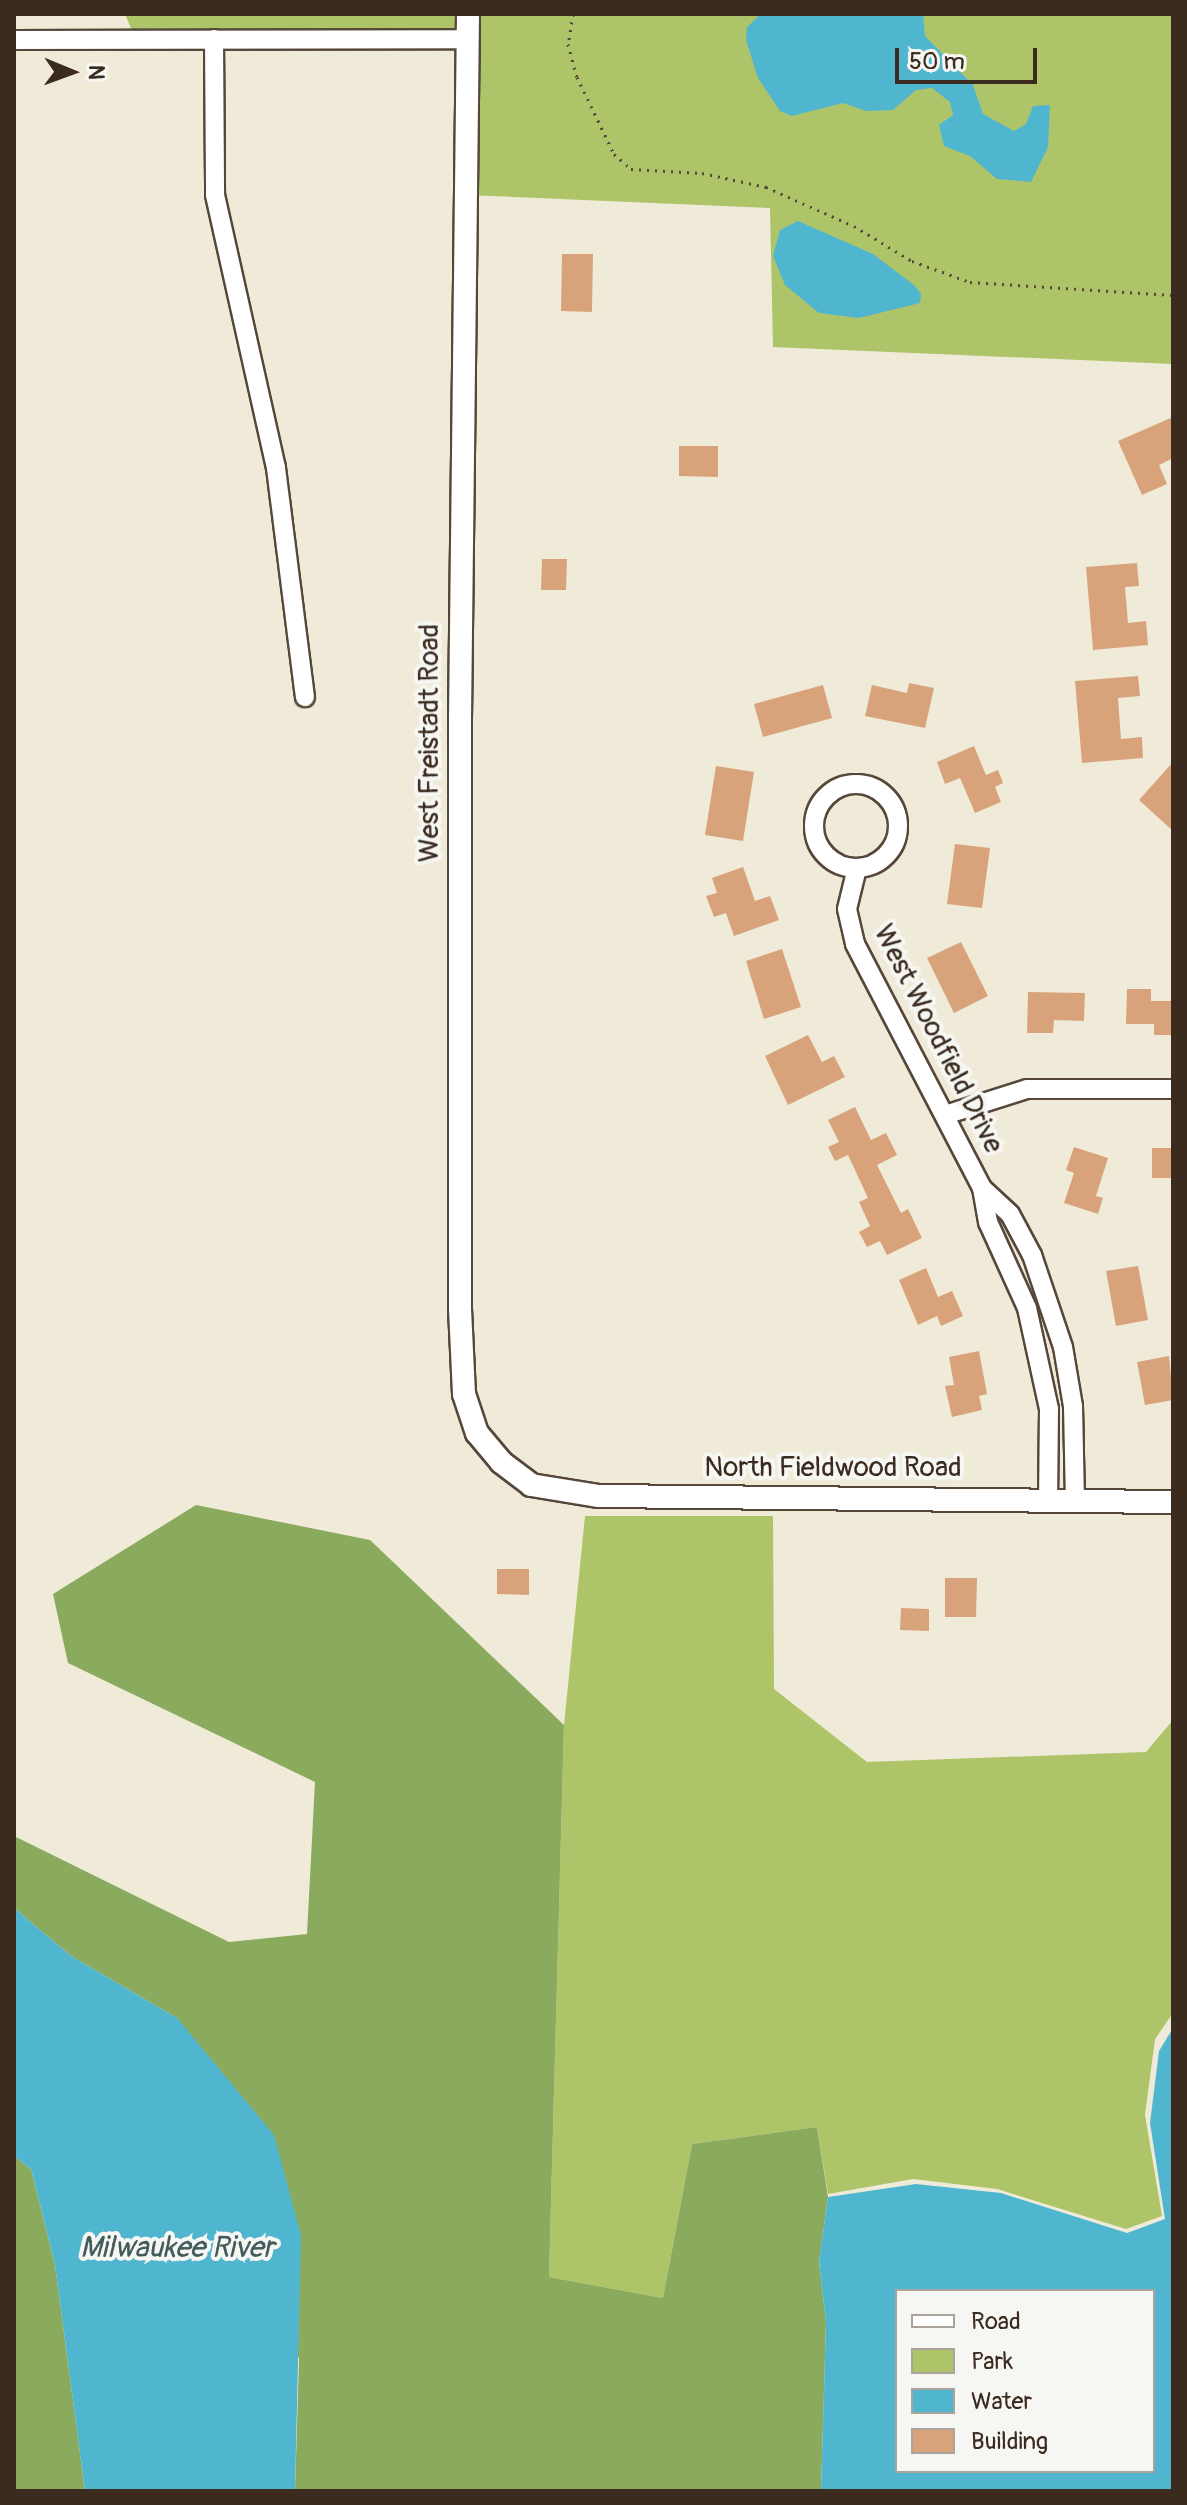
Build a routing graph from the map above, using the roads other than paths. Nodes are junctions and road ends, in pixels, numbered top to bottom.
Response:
1 (468, 14) edge
2 (214, 39) junction
3 (468, 39) junction
4 (14, 40) edge
5 (305, 697) dead end
6 (857, 868) junction
7 (1173, 1089) edge
8 (945, 1115) junction
9 (982, 1188) junction
10 (1048, 1299) junction
11 (1027, 1308) junction
12 (1073, 1406) junction
13 (1049, 1409) junction
14 (501, 1462) joint
15 (1048, 1500) junction
16 (1075, 1501) junction
17 (1173, 1502) edge

1 - 3 street, West Freistadt Road
2 - 3 street
2 - 4 street
2 - 5 street
3 - 14 street, West Freistadt Road
6 - 6 street
6 - 8 street, West Woodfield Drive
7 - 8 street
8 - 9 street, West Woodfield Drive
9 - 10 street, West Woodfield Drive
9 - 11 street, West Woodfield Drive
10 - 11 street
10 - 12 street, West Woodfield Drive
11 - 13 street, West Woodfield Drive
12 - 13 street
12 - 16 street, West Woodfield Drive
13 - 15 street, West Woodfield Drive
14 - 15 street, North Fieldwood Road
15 - 16 street, North Fieldwood Road
16 - 17 street, North Fieldwood Road

